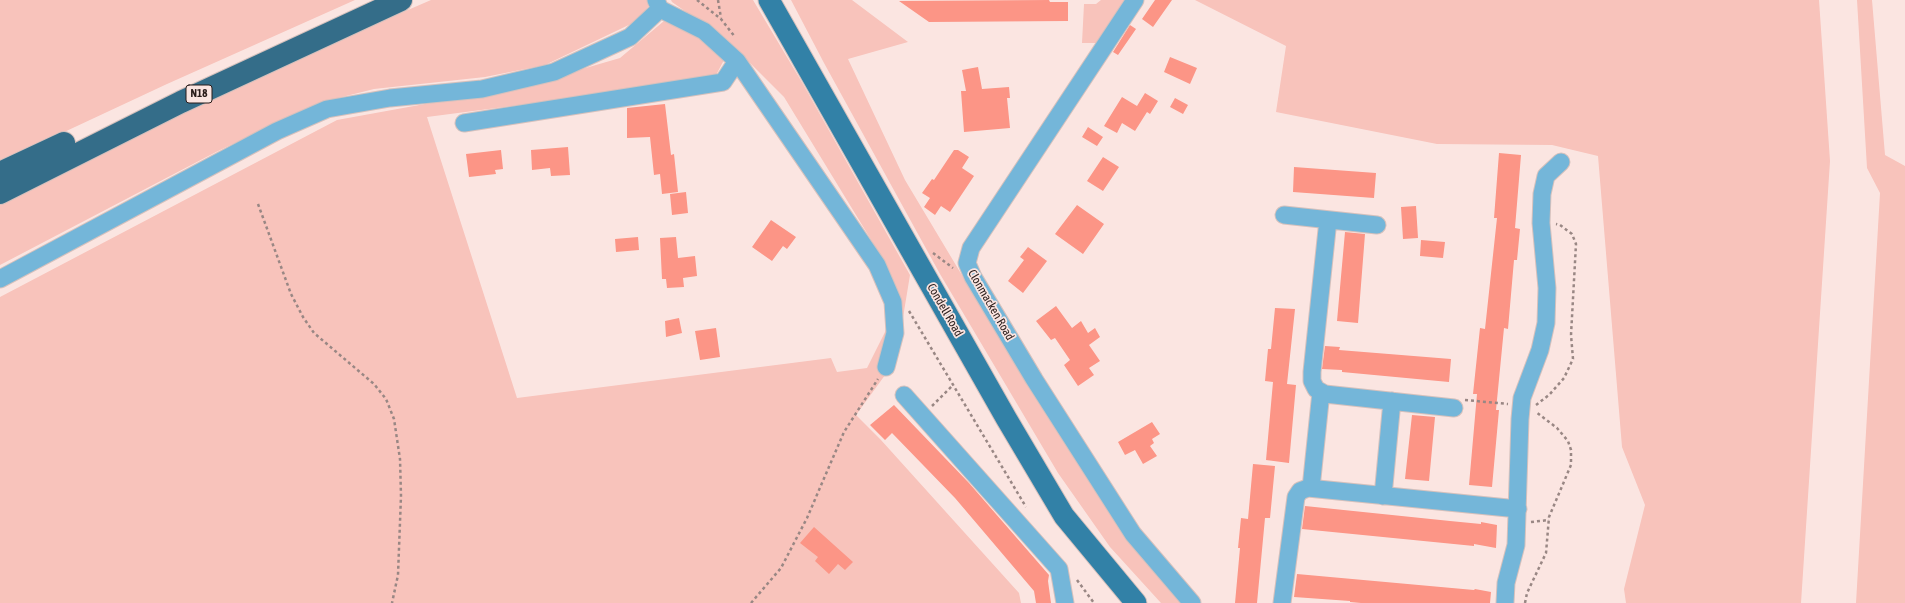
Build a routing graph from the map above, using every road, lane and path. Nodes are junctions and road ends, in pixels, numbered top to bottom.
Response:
1 (370, 0) edge
2 (401, 0) edge
3 (697, 0) edge
4 (718, 0) edge
5 (1135, 0) edge
6 (769, 2) edge
7 (658, 4) edge
8 (737, 61) junction
9 (464, 123) dead end
10 (1561, 162) dead end
11 (0, 173) edge
12 (0, 193) edge
13 (258, 204) dead end
14 (1284, 215) dead end
15 (1328, 220) junction
16 (1541, 223) junction
17 (1377, 225) dead end
18 (0, 279) edge
19 (886, 367) joint
20 (953, 385) dead end
21 (1320, 392) junction
22 (904, 395) dead end
23 (1392, 401) junction
24 (1531, 406) dead end
25 (1454, 408) dead end
26 (922, 416) junction
27 (1311, 488) junction
28 (1383, 496) junction
29 (1518, 510) junction
30 (392, 603) edge
31 (751, 603) edge
32 (1065, 603) edge
33 (1136, 603) edge
34 (1192, 603) edge
35 (1282, 603) edge
36 (1505, 603) edge

1 - 11 highway, N18
2 - 12 highway, N18
3 - 4 path
5 - 34 street, Clonmacken Road
6 - 33 main road, Condell Road
7 - 8 street
7 - 18 street
8 - 9 street
8 - 19 street
10 - 16 street
13 - 30 path
14 - 15 street
15 - 17 street
15 - 21 street
16 - 24 path
16 - 29 street
19 - 31 path
20 - 26 path
21 - 23 street
21 - 27 street
22 - 26 street
23 - 25 street
23 - 28 street
26 - 32 street
27 - 28 street
27 - 35 street
28 - 29 street
29 - 36 street

